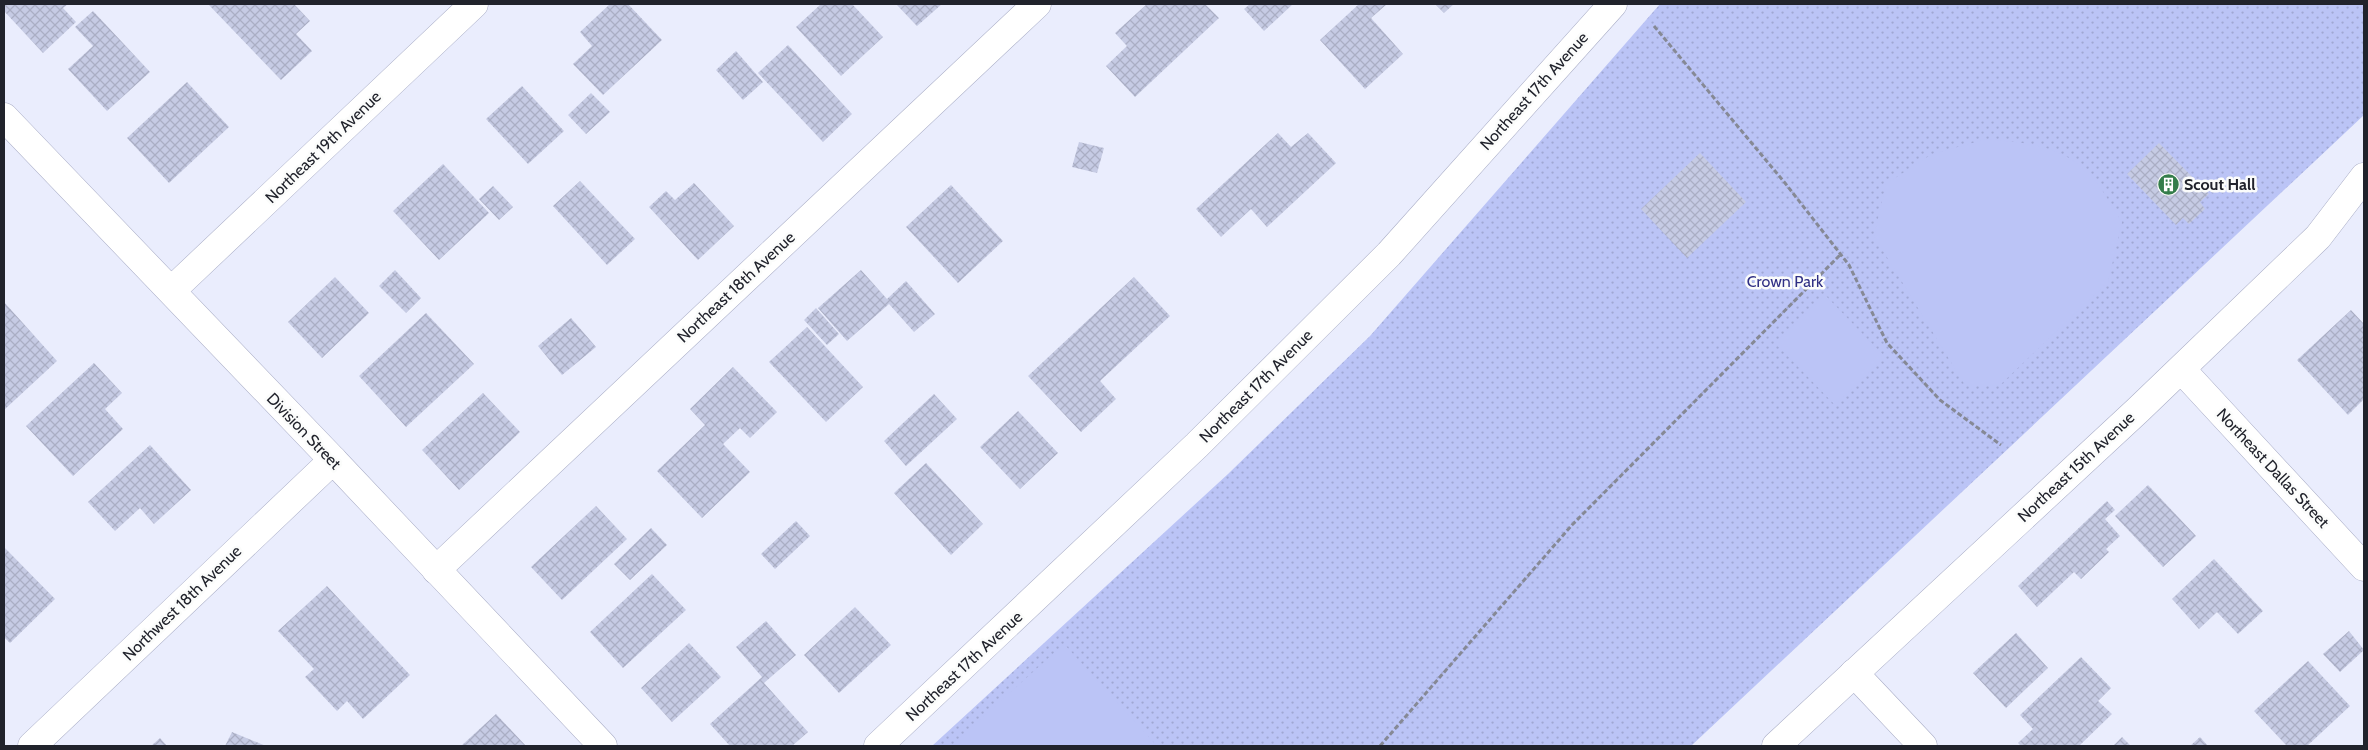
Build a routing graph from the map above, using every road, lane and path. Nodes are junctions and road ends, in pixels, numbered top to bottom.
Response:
1 (474, 4) edge
2 (1037, 4) edge
3 (1613, 4) edge
4 (1654, 26) dead end
5 (4, 117) edge
6 (2364, 178) edge
7 (1841, 254) junction
8 (171, 291) junction
9 (2181, 369) junction
10 (2002, 445) dead end
11 (333, 460) junction
12 (2364, 567) edge
13 (436, 570) junction
14 (1854, 673) junction
15 (32, 746) edge
16 (603, 746) edge
17 (878, 746) edge
18 (1380, 746) edge
19 (1776, 746) edge
20 (1923, 746) edge

1 - 8 street, Northeast 19th Avenue
2 - 13 street, Northeast 18th Avenue
3 - 17 street, Northeast 17th Avenue
4 - 7 path
5 - 8 street, Division Street
6 - 9 street, Northeast 15th Avenue
7 - 10 path
7 - 18 path
8 - 11 street, Division Street
9 - 12 street, Northeast Dallas Street
9 - 14 street, Northeast 15th Avenue
11 - 13 street, Division Street
11 - 15 street, Northwest 18th Avenue
13 - 16 street, Division Street
14 - 19 street, Northeast 15th Avenue
14 - 20 street

